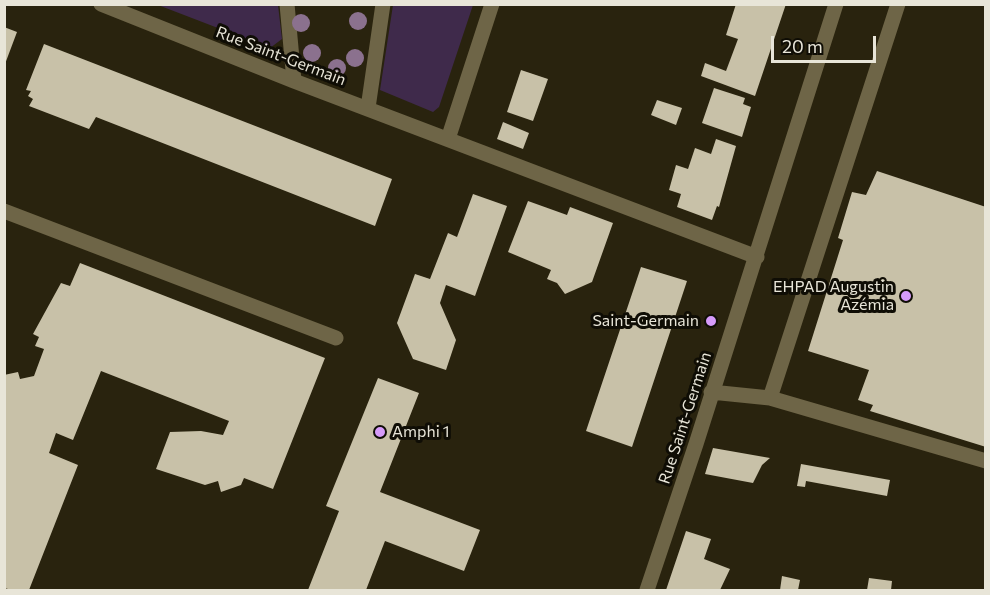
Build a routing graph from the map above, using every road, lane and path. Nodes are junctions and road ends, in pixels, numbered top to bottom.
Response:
1 (101, 4) edge
2 (287, 4) edge
3 (383, 4) edge
4 (492, 4) edge
5 (836, 4) edge
6 (898, 4) edge
7 (294, 81) junction
8 (368, 108) junction
9 (448, 139) junction
10 (4, 211) edge
11 (757, 256) junction
12 (336, 338) dead end
13 (711, 392) junction
14 (770, 398) junction
15 (986, 461) edge
16 (647, 591) edge

1 - 7 street, Rue Saint-Germain
2 - 7 street
3 - 8 street
4 - 9 street
5 - 11 street, Rue Saint-Germain
6 - 14 street
7 - 8 street, Rue Saint-Germain
8 - 9 street, Rue Saint-Germain
9 - 11 street, Rue Saint-Germain
10 - 12 street
11 - 13 street, Rue Saint-Germain
13 - 14 street
13 - 16 street, Rue Saint-Germain
14 - 15 street

